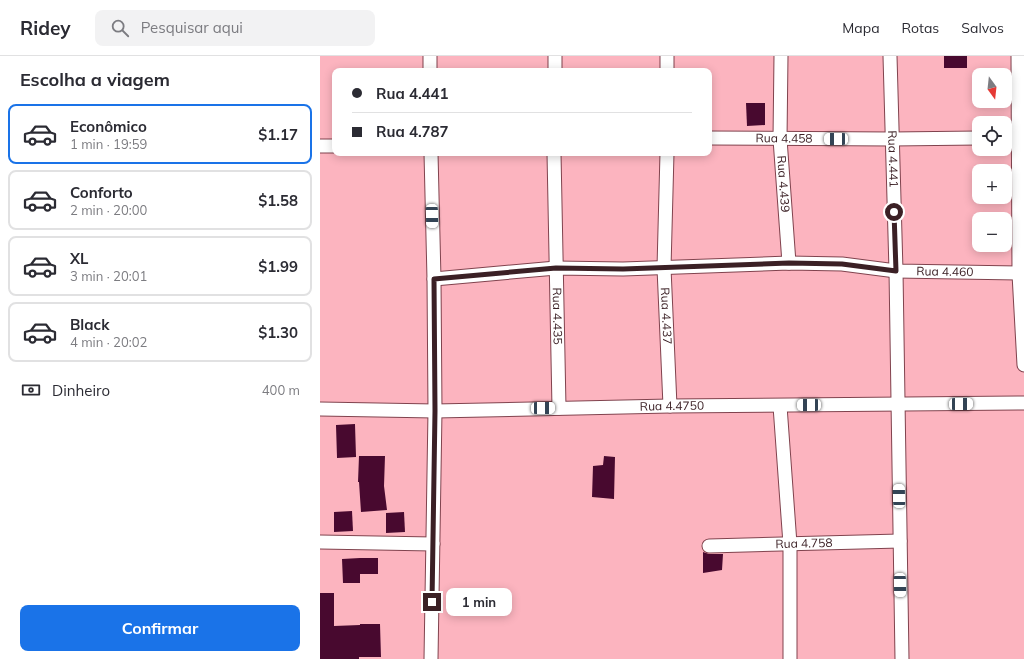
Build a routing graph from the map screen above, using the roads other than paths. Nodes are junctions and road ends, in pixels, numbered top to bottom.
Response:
1 (430, 56) edge
2 (555, 56) edge
3 (667, 56) edge
4 (781, 56) edge
5 (890, 56) edge
6 (1018, 56) edge
7 (430, 68) edge
8 (555, 68) edge
9 (667, 68) edge
10 (712, 138) edge
11 (972, 138) edge
12 (1022, 138) edge
13 (780, 139) junction
14 (892, 139) junction
15 (320, 146) edge
16 (332, 146) edge
17 (431, 156) edge
18 (554, 156) edge
19 (667, 156) edge
20 (789, 263) junction
21 (556, 268) junction
22 (664, 268) junction
23 (896, 271) junction
24 (1022, 273) edge
25 (434, 279) junction
26 (1024, 365) edge
27 (1024, 403) edge
28 (897, 405) junction
29 (670, 406) junction
30 (780, 406) junction
31 (559, 408) junction
32 (320, 409) edge
33 (435, 411) junction
34 (900, 541) junction
35 (320, 542) edge
36 (433, 544) junction
37 (790, 544) junction
38 (709, 546) dead end
39 (431, 659) edge
40 (790, 659) edge
41 (902, 659) edge

1 - 7 street
2 - 8 street
3 - 9 street
4 - 13 street, Rua 4.439
5 - 14 street, Rua 4.441
6 - 12 street
10 - 13 street, Rua 4.458
11 - 14 street, Rua 4.458
12 - 24 street
13 - 14 street, Rua 4.458
13 - 20 street, Rua 4.439
14 - 23 street, Rua 4.441
15 - 16 street
17 - 25 street
18 - 21 street, Rua 4.435
19 - 22 street, Rua 4.437
20 - 22 street, Rua 4.460
20 - 23 street, Rua 4.460
21 - 22 street, Rua 4.460
21 - 25 street, Rua 4.460
21 - 31 street, Rua 4.435
22 - 29 street, Rua 4.437
23 - 24 street, Rua 4.460
23 - 28 street, Rua 4.441
24 - 26 street
25 - 33 street
27 - 28 street, Rua 4.4750
28 - 30 street, Rua 4.4750
28 - 34 street, Rua 4.441
29 - 30 street, Rua 4.4750
29 - 31 street, Rua 4.4750
30 - 37 street
31 - 33 street, Rua 4.4750
32 - 33 street, Rua 4.4750
33 - 36 street
34 - 37 street, Rua 4.758
34 - 41 street, Rua 4.441
35 - 36 street
36 - 39 street
37 - 38 street, Rua 4.758
37 - 40 street

